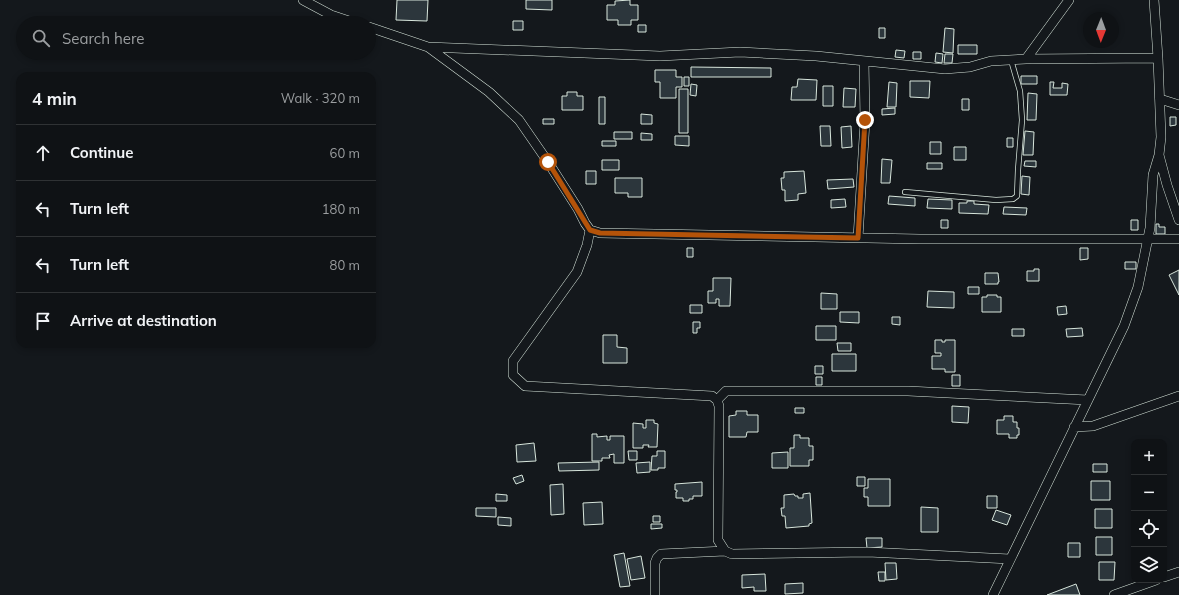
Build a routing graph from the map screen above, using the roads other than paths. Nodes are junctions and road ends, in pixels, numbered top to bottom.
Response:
1 (303, 0) edge
2 (1069, 0) edge
3 (1154, 0) edge
4 (334, 16) edge
5 (376, 29) edge
6 (428, 47) junction
7 (1158, 58) junction
8 (1026, 59) junction
9 (864, 60) junction
10 (1011, 60) junction
11 (1160, 99) junction
12 (1179, 105) edge
13 (1159, 155) junction
14 (905, 192) dead end
15 (1179, 220) edge
16 (590, 230) junction
17 (858, 238) junction
18 (1179, 239) edge
19 (1148, 240) junction
20 (1179, 396) edge
21 (716, 400) junction
22 (1088, 400) junction
23 (1074, 427) junction
24 (724, 551) junction
25 (1010, 559) junction
26 (1179, 572) edge
27 (1167, 576) edge
28 (1148, 583) edge
29 (655, 595) edge
30 (993, 595) edge
31 (1114, 595) edge

1 - 4 street
2 - 8 street
3 - 7 street
5 - 6 street
6 - 9 street
6 - 16 street
7 - 8 street
7 - 11 street
8 - 10 street
9 - 10 street
9 - 17 street
10 - 14 lane
11 - 12 street
11 - 13 street
13 - 15 street
13 - 19 street
16 - 17 street
16 - 21 street
17 - 19 street
18 - 19 street
19 - 22 street
20 - 23 street
21 - 22 street
21 - 24 street
22 - 23 street
23 - 25 street
24 - 25 street
24 - 29 street
25 - 30 street
26 - 27 street
28 - 31 street

